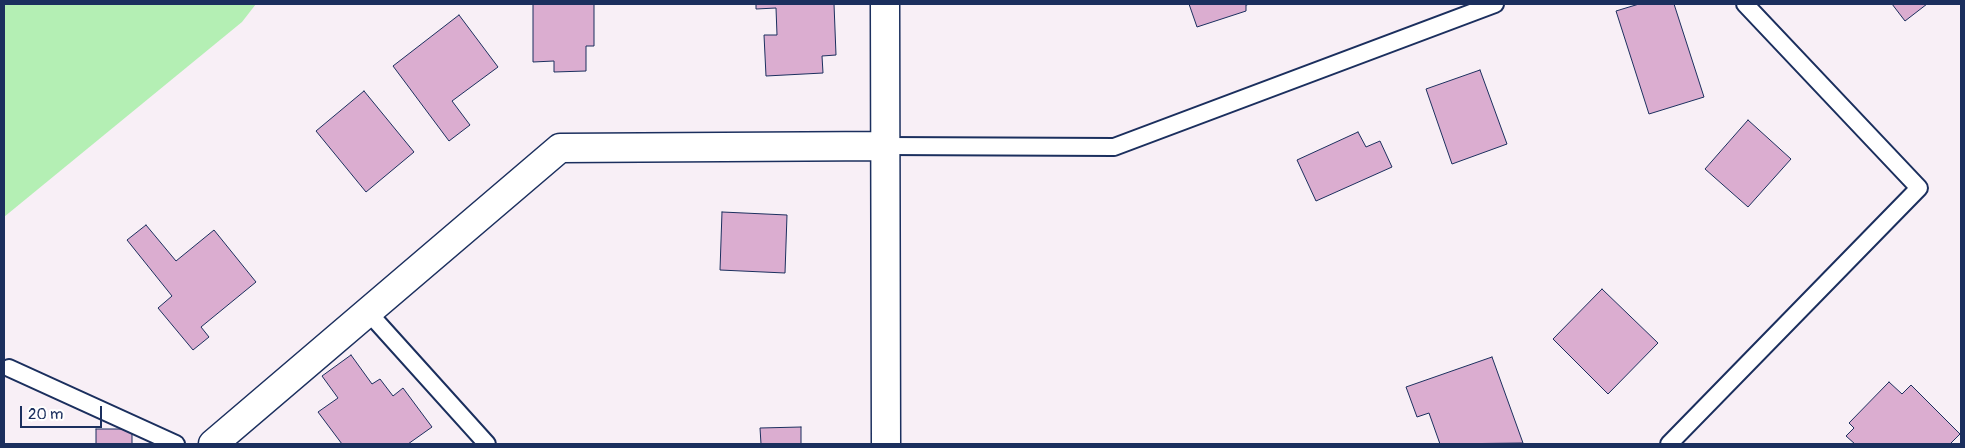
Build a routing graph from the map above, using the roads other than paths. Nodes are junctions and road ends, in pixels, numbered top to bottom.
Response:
1 (886, 4) edge
2 (1495, 4) edge
3 (1745, 4) edge
4 (886, 146) junction
5 (368, 312) junction
6 (9, 368) dead end
7 (176, 444) edge
8 (213, 444) edge
9 (487, 444) edge
10 (886, 444) edge
11 (1669, 444) edge

1 - 4 street
2 - 4 lane
3 - 11 lane
4 - 5 street
4 - 10 street
5 - 8 street
5 - 9 lane
6 - 7 lane

